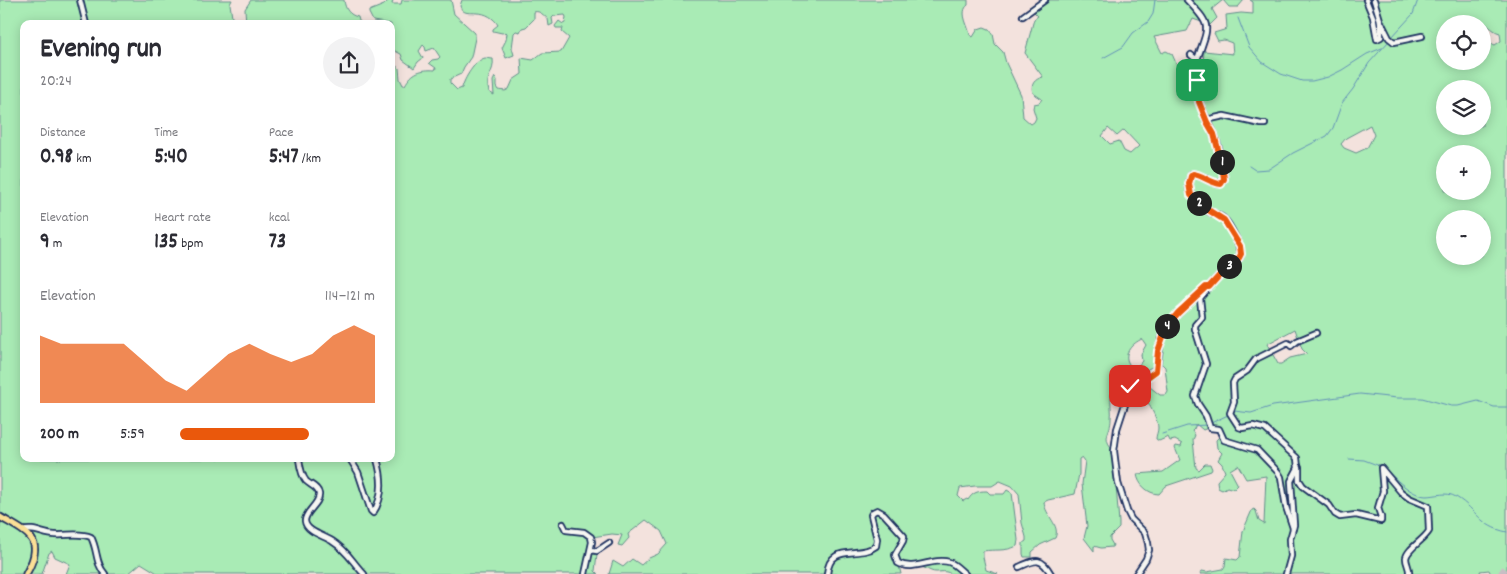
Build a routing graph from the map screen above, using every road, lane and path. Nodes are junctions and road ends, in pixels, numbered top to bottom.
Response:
1 (80, 0) edge
2 (1044, 0) edge
3 (1187, 0) edge
4 (1366, 0) edge
5 (1374, 0) edge
6 (1023, 16) dead end
7 (85, 20) edge
8 (1380, 20) junction
9 (1422, 36) dead end
10 (1191, 55) dead end
11 (1197, 60) junction
12 (1206, 120) junction
13 (1265, 124) dead end
14 (1209, 287) junction
15 (1315, 333) dead end
16 (300, 462) edge
17 (352, 462) edge
18 (377, 462) edge
19 (1298, 462) junction
20 (0, 517) edge
21 (563, 524) dead end
22 (1293, 528) junction
23 (23, 531) junction
24 (609, 543) dead end
25 (1149, 546) junction
26 (590, 550) junction
27 (1151, 553) dead end
28 (1019, 567) dead end
29 (26, 574) edge
30 (105, 574) edge
31 (364, 574) edge
32 (585, 574) edge
33 (827, 574) edge
34 (965, 574) edge
35 (1051, 574) edge
36 (1136, 574) edge
37 (1286, 574) edge
38 (1409, 574) edge

1 - 7 street
2 - 6 street
3 - 11 street
4 - 8 street
5 - 8 street
8 - 9 street
10 - 11 street
11 - 12 street
12 - 13 street
12 - 14 street
14 - 22 street
14 - 25 street
15 - 19 street
16 - 31 street
17 - 18 street
19 - 22 street
19 - 38 street
20 - 23 main road
21 - 26 street
22 - 37 street
23 - 29 main road
23 - 30 street
24 - 26 street
25 - 27 street
25 - 36 street
26 - 32 street
28 - 35 street
33 - 34 street

